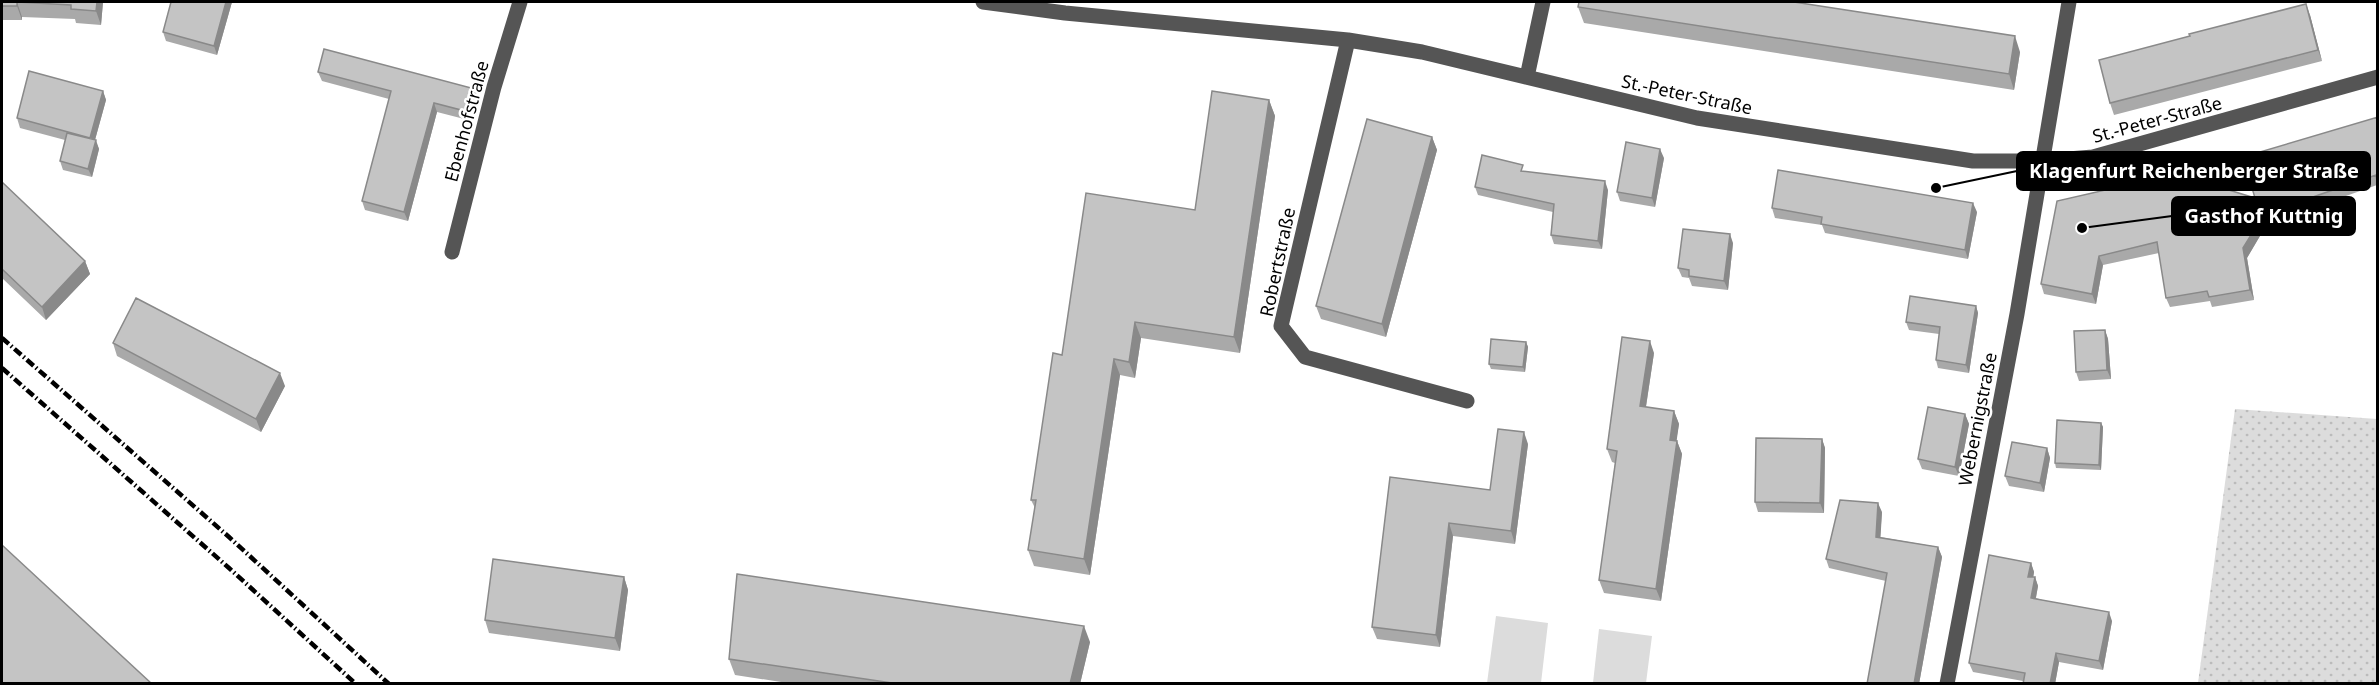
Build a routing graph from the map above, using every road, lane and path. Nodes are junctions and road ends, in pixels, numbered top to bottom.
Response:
1 (520, 2) edge
2 (983, 2) edge
3 (1543, 2) edge
4 (2068, 2) edge
5 (1348, 40) junction
6 (2378, 77) edge
7 (1527, 78) junction
8 (2043, 161) junction
9 (452, 252) dead end
10 (1467, 401) dead end
11 (1947, 684) edge

1 - 9 street, Ebenhofstraße
2 - 5 street, St.-Peter-Straße
3 - 7 street
4 - 8 street, Webernigstraße
5 - 7 street, St.-Peter-Straße
5 - 10 street, Robertstraße
6 - 8 street, St.-Peter-Straße
7 - 8 street, St.-Peter-Straße
8 - 11 street, Webernigstraße

